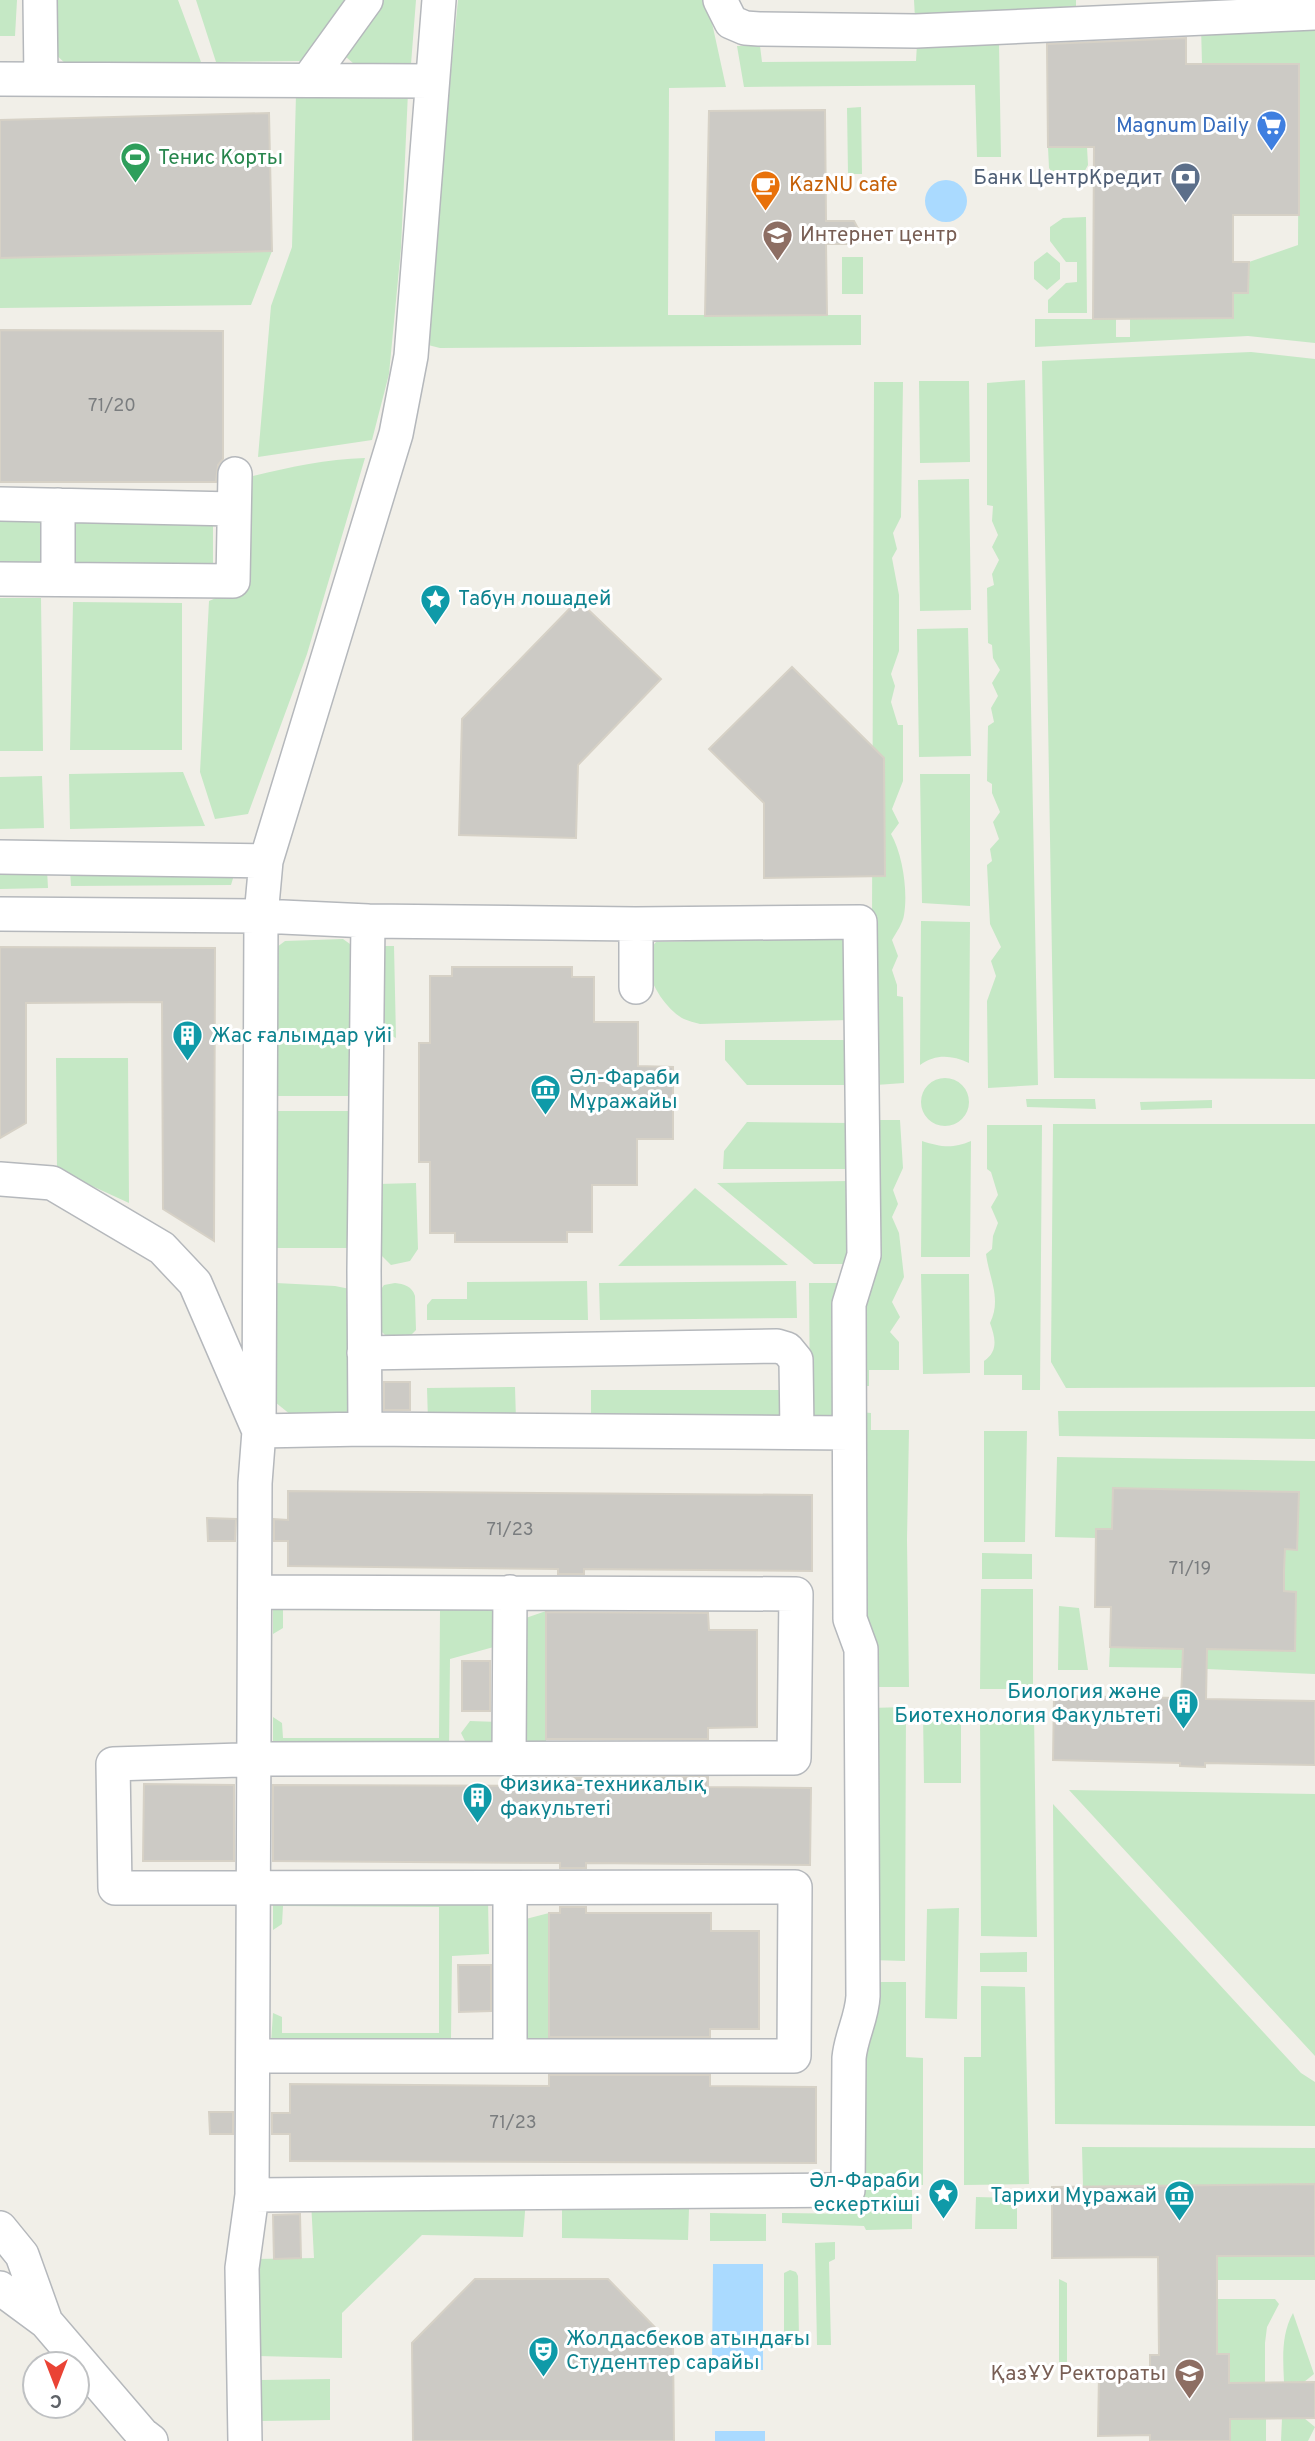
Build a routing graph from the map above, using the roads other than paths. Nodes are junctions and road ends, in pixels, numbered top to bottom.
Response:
1 (40, 0) edge
2 (366, 0) edge
3 (439, 0) edge
4 (720, 0) edge
5 (1315, 13) edge
6 (41, 78) junction
7 (0, 79) edge
8 (309, 79) junction
9 (432, 80) junction
10 (235, 474) dead end
11 (0, 504) edge
12 (58, 505) junction
13 (234, 509) junction
14 (0, 579) edge
15 (58, 579) junction
16 (0, 857) edge
17 (266, 861) junction
18 (0, 915) edge
19 (261, 916) junction
20 (368, 921) junction
21 (636, 924) junction
22 (636, 987) dead end
23 (0, 1178) edge
24 (364, 1353) junction
25 (365, 1429) junction
26 (259, 1432) junction
27 (797, 1432) junction
28 (849, 1433) junction
29 (255, 1592) junction
30 (510, 1592) junction
31 (509, 1758) junction
32 (254, 1760) junction
33 (254, 1888) junction
34 (510, 1888) junction
35 (253, 2056) junction
36 (510, 2056) junction
37 (253, 2195) junction
38 (0, 2228) edge
39 (0, 2288) edge
40 (46, 2322) junction
41 (151, 2441) edge
42 (245, 2441) edge

1 - 6 street
2 - 8 street
3 - 9 street
4 - 5 street
6 - 7 street
6 - 8 street
8 - 9 street
9 - 17 street
10 - 13 street
11 - 12 street
12 - 13 street
12 - 15 street
13 - 15 street
14 - 15 street
16 - 17 street
17 - 19 street
18 - 19 street
19 - 20 street
19 - 26 street
20 - 21 street
20 - 24 street
21 - 22 street
21 - 28 street
23 - 26 street
24 - 25 street
24 - 27 street
25 - 26 street
25 - 27 street
26 - 29 street
27 - 28 street
28 - 37 street
29 - 30 street
29 - 32 street
30 - 31 street
30 - 31 street
31 - 32 street
32 - 33 street
32 - 33 street
33 - 34 street
33 - 35 street
34 - 36 street
34 - 36 street
35 - 36 street
35 - 37 street
37 - 42 street
38 - 40 street
39 - 40 street
40 - 41 street

